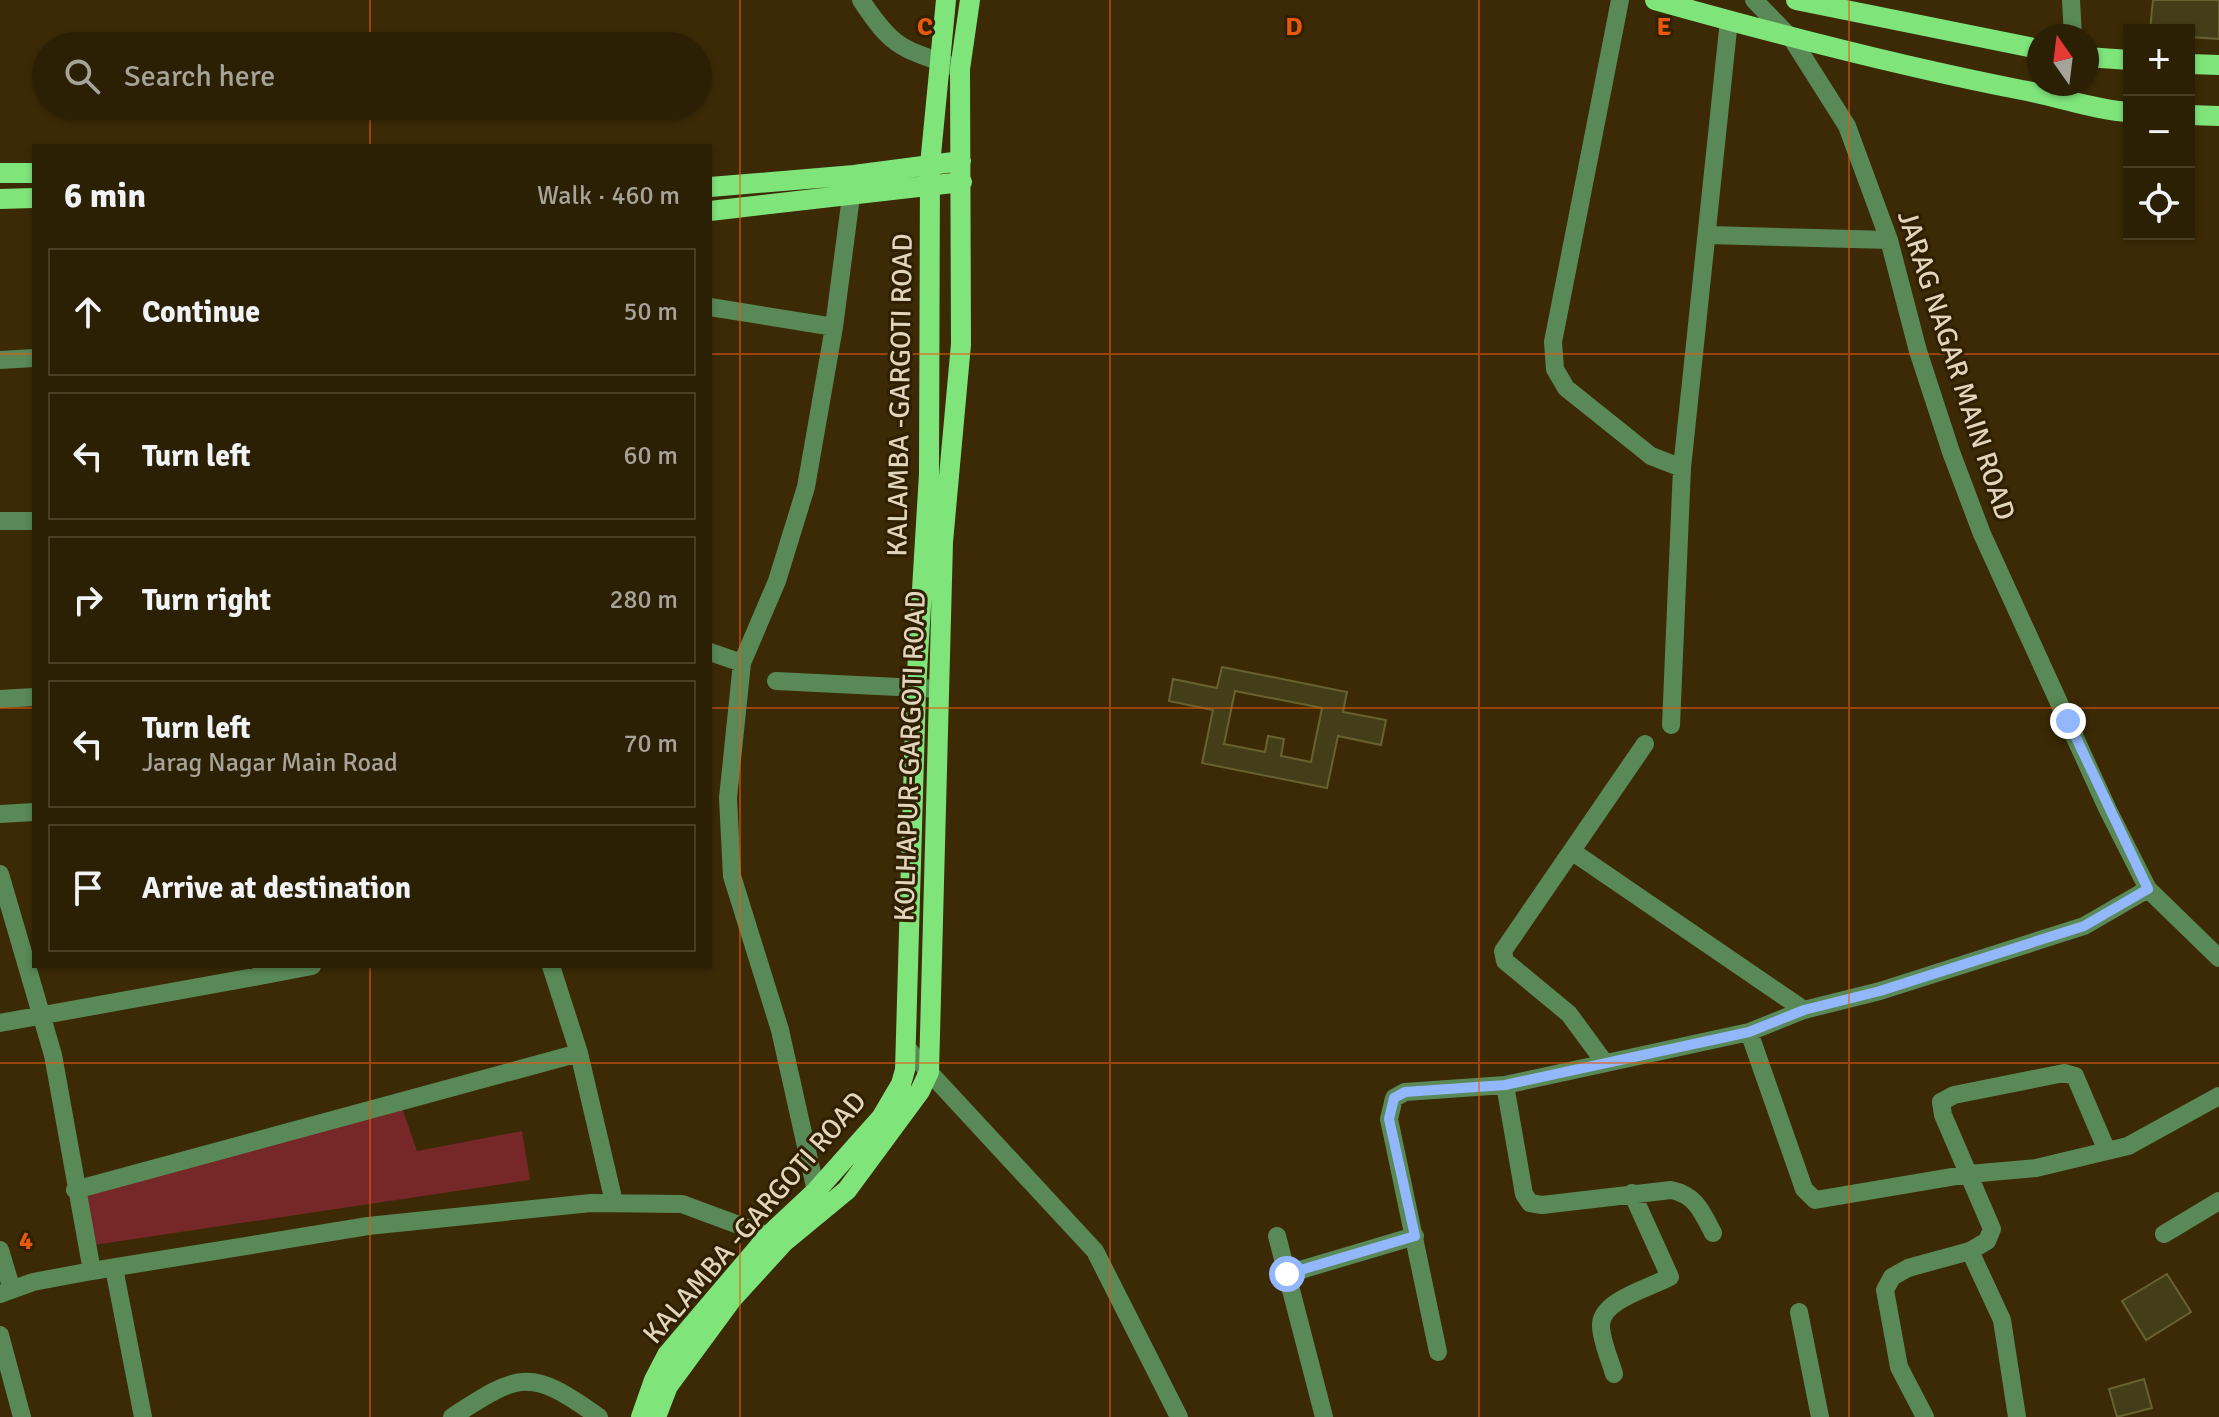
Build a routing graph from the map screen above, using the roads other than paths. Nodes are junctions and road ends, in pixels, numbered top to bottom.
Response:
1 (861, 0) edge
2 (946, 0) edge
3 (970, 0) edge
4 (1620, 0) edge
5 (1655, 0) edge
6 (1754, 0) edge
7 (1796, 0) edge
8 (2071, 0) edge
9 (1729, 20) junction
10 (2072, 24) edge
11 (1792, 39) junction
12 (2027, 47) edge
13 (2099, 58) edge
14 (2123, 60) edge
15 (939, 61) junction
16 (2195, 64) edge
17 (2219, 65) edge
18 (960, 69) junction
19 (2123, 111) edge
20 (2195, 115) edge
21 (2219, 116) edge
22 (961, 161) junction
23 (930, 165) junction
24 (0, 173) edge
25 (32, 173) edge
26 (962, 182) junction
27 (852, 186) junction
28 (930, 186) junction
29 (712, 187) edge
30 (32, 198) edge
31 (0, 199) edge
32 (712, 211) edge
33 (1708, 235) junction
34 (1889, 240) junction
35 (712, 307) edge
36 (834, 327) junction
37 (32, 358) edge
38 (0, 360) edge
39 (1682, 468) junction
40 (0, 521) edge
41 (32, 521) edge
42 (712, 653) edge
43 (742, 663) junction
44 (776, 681) dead end
45 (916, 689) junction
46 (939, 689) junction
47 (32, 697) edge
48 (0, 699) edge
49 (1671, 725) dead end
50 (1645, 744) dead end
51 (32, 812) edge
52 (0, 814) edge
53 (712, 848) edge
54 (730, 848) junction
55 (1573, 852) junction
56 (0, 874) edge
57 (2148, 889) junction
58 (5, 912) edge
59 (2219, 958) edge
60 (292, 968) edge
61 (552, 968) edge
62 (263, 971) edge
63 (1804, 1010) junction
64 (43, 1017) junction
65 (0, 1023) edge
66 (1749, 1032) junction
67 (906, 1047) junction
68 (579, 1053) junction
69 (1605, 1063) junction
70 (929, 1072) junction
71 (1505, 1085) junction
72 (2219, 1096) edge
73 (2107, 1151) junction
74 (1969, 1174) junction
75 (75, 1190) junction
76 (816, 1191) junction
77 (1632, 1193) junction
78 (2219, 1201) edge
79 (614, 1202) junction
80 (1713, 1233) dead end
81 (2164, 1234) dead end
82 (1277, 1236) dead end
83 (1415, 1236) junction
84 (776, 1238) junction
85 (0, 1250) edge
86 (1970, 1251) junction
87 (114, 1268) junction
88 (92, 1271) junction
89 (1287, 1274) junction
90 (6, 1292) edge
91 (1799, 1312) dead end
92 (0, 1335) edge
93 (1438, 1352) dead end
94 (1614, 1374) dead end
95 (22, 1417) edge
96 (143, 1417) edge
97 (452, 1417) edge
98 (599, 1417) edge
99 (641, 1417) edge
100 (656, 1417) edge
101 (1179, 1417) edge
102 (1324, 1417) edge
103 (1820, 1417) edge
104 (1925, 1417) edge
105 (2017, 1417) edge

1 - 15 street
2 - 15 main road, KALAMBA -GARGOTI ROAD
3 - 18 main road, KOLHAPUR-GARGOTI ROAD
4 - 39 street
5 - 9 main road
6 - 11 street, JARAG NAGAR MAIN ROAD
7 - 12 main road
8 - 10 street
9 - 11 main road
9 - 33 street
11 - 19 main road
11 - 34 street, JARAG NAGAR MAIN ROAD
13 - 14 main road
15 - 18 street
15 - 23 main road, KALAMBA -GARGOTI ROAD
16 - 17 main road
18 - 22 main road, KOLHAPUR-GARGOTI ROAD
20 - 21 main road
22 - 23 main road
22 - 26 main road, KOLHAPUR-GARGOTI ROAD
23 - 27 main road
23 - 28 main road, KALAMBA -GARGOTI ROAD
24 - 25 main road
26 - 28 main road
26 - 46 main road, KOLHAPUR-GARGOTI ROAD
27 - 28 main road
27 - 29 main road
27 - 32 main road
27 - 36 street
28 - 45 main road, KALAMBA -GARGOTI ROAD
30 - 31 main road
33 - 34 street
33 - 39 street
34 - 57 street, JARAG NAGAR MAIN ROAD
35 - 36 street
36 - 43 street
37 - 38 street
39 - 49 street
40 - 41 street
42 - 43 street
43 - 54 street
44 - 45 street
45 - 46 street
45 - 67 main road, KALAMBA -GARGOTI ROAD
46 - 70 main road, KOLHAPUR-GARGOTI ROAD
47 - 48 street
50 - 55 street
51 - 52 street
53 - 54 street
54 - 76 street
55 - 63 street
55 - 69 street
56 - 58 street
57 - 59 street, JARAG NAGAR MAIN ROAD
57 - 63 street
58 - 64 street
60 - 62 street
61 - 68 street
62 - 64 street
63 - 66 street
64 - 65 street
64 - 75 street
66 - 69 street
66 - 74 street
67 - 70 street
67 - 76 main road, KALAMBA -GARGOTI ROAD
68 - 75 street
68 - 79 street
69 - 71 street
70 - 84 main road, KOLHAPUR-GARGOTI ROAD
70 - 101 street
71 - 77 street
71 - 83 street
72 - 73 street
73 - 74 street
73 - 74 street
74 - 86 street
75 - 88 street
76 - 84 main road, KALAMBA -GARGOTI ROAD
77 - 80 street
77 - 94 street
78 - 81 street
79 - 84 street
79 - 87 street
82 - 89 street
83 - 89 street
83 - 93 street
84 - 99 main road, KALAMBA -GARGOTI ROAD
84 - 100 main road, KOLHAPUR-GARGOTI ROAD
85 - 90 street
86 - 104 street
86 - 105 street
87 - 88 street
87 - 96 street
88 - 90 street
89 - 102 street
91 - 103 street
92 - 95 street
97 - 98 street

